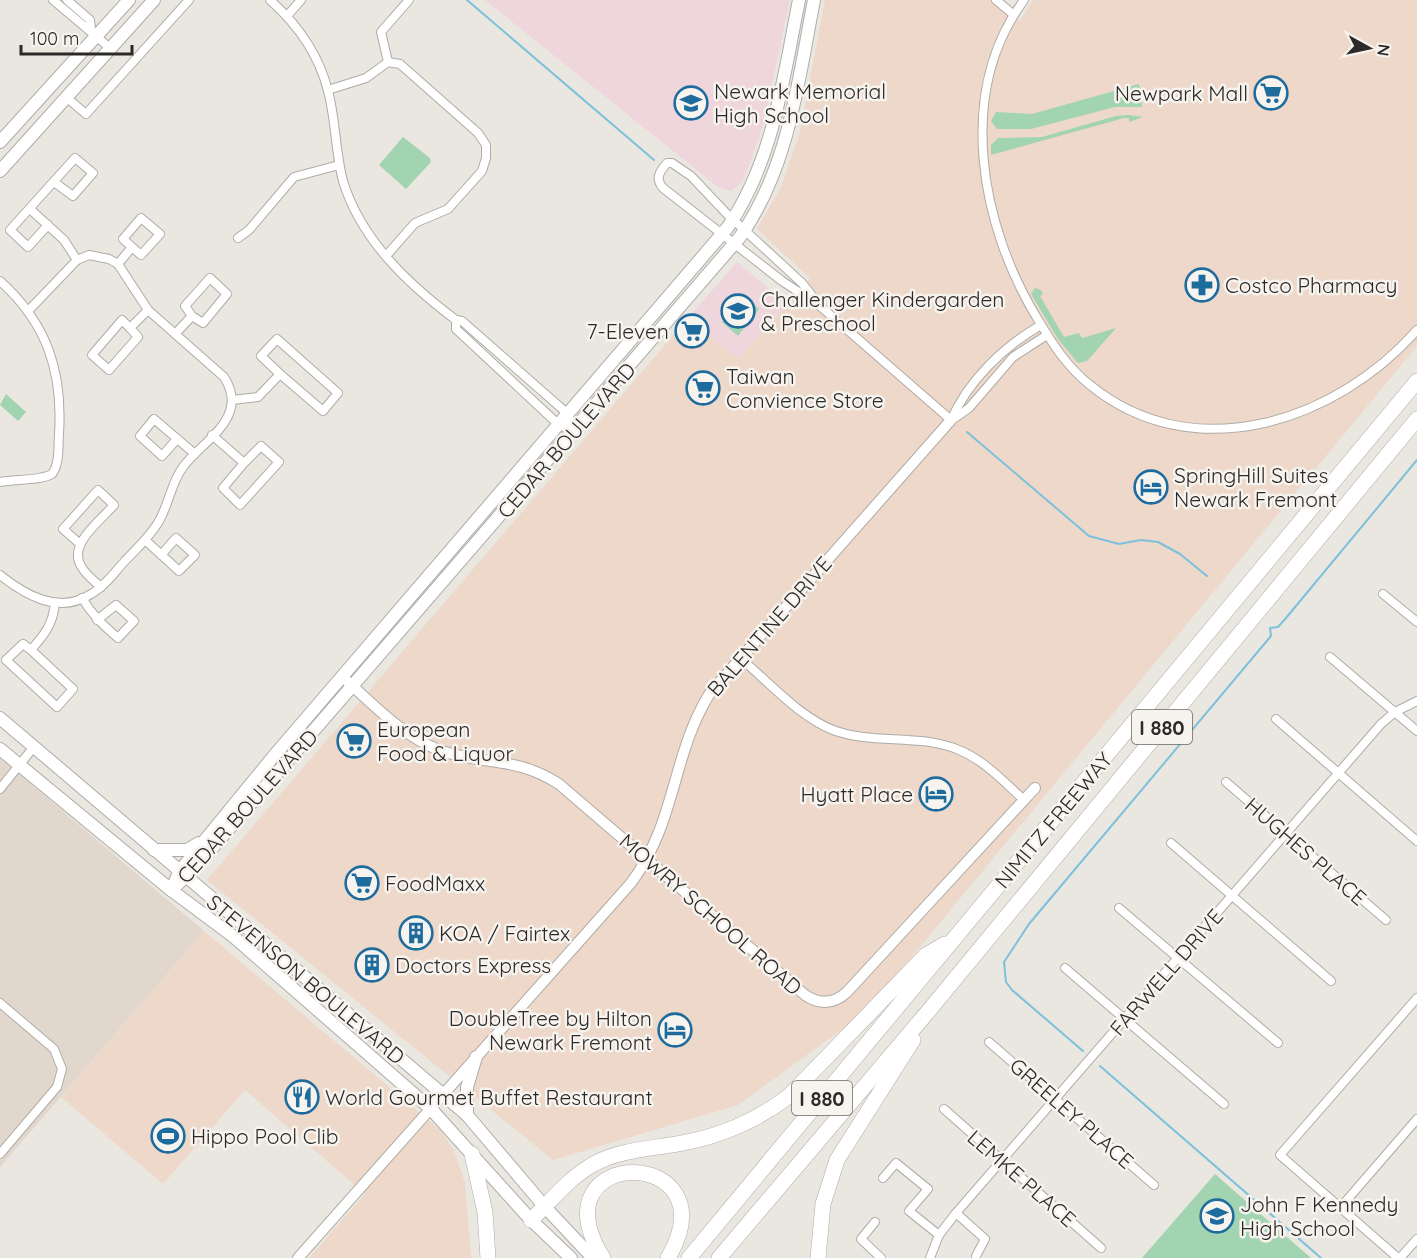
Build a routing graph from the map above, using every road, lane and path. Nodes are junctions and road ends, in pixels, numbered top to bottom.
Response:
1 (53, 0) edge
2 (67, 0) edge
3 (129, 0) edge
4 (153, 0) edge
5 (189, 0) edge
6 (270, 0) edge
7 (301, 0) edge
8 (409, 0) edge
9 (799, 0) edge
10 (814, 0) edge
11 (996, 0) edge
12 (1019, 2) edge
13 (287, 15) junction
14 (1014, 15) junction
15 (94, 33) junction
16 (110, 48) junction
17 (387, 62) junction
18 (328, 90) junction
19 (66, 97) junction
20 (0, 142) edge
21 (339, 165) junction
22 (0, 171) edge
23 (54, 182) junction
24 (30, 209) junction
25 (733, 220) junction
26 (48, 225) junction
27 (745, 230) junction
28 (723, 234) junction
29 (238, 238) dead end
30 (734, 244) junction
31 (132, 247) junction
32 (386, 255) junction
33 (77, 260) junction
34 (118, 264) junction
35 (0, 281) edge
36 (820, 306) junction
37 (29, 310) junction
38 (148, 310) junction
39 (192, 316) junction
40 (456, 320) junction
41 (1041, 325) junction
42 (130, 328) junction
43 (1417, 330) edge
44 (175, 334) junction
45 (1047, 335) junction
46 (280, 374) junction
47 (1417, 374) edge
48 (1417, 381) edge
49 (232, 400) junction
50 (568, 414) junction
51 (1417, 418) edge
52 (951, 420) junction
53 (559, 425) junction
54 (574, 431) junction
55 (212, 435) junction
56 (177, 439) junction
57 (1368, 439) junction
58 (195, 454) junction
59 (244, 464) junction
60 (0, 482) edge
61 (145, 540) junction
62 (80, 544) junction
63 (161, 555) dead end
64 (0, 575) edge
65 (100, 587) junction
66 (1383, 594) dead end
67 (82, 598) junction
68 (55, 603) junction
69 (97, 620) dead end
70 (1417, 622) edge
71 (31, 650) junction
72 (739, 657) junction
73 (1330, 657) dead end
74 (342, 676) junction
75 (353, 686) junction
76 (1417, 701) edge
77 (1395, 712) junction
78 (0, 718) edge
79 (1276, 719) dead end
80 (1417, 731) edge
81 (33, 748) junction
82 (0, 749) edge
83 (19, 766) junction
84 (1339, 772) junction
85 (1226, 782) dead end
86 (1035, 788) dead end
87 (0, 789) edge
88 (1024, 800) junction
89 (1286, 834) junction
90 (208, 837) junction
91 (1417, 841) edge
92 (1171, 843) dead end
93 (154, 850) junction
94 (647, 859) junction
95 (183, 875) junction
96 (171, 890) junction
97 (1232, 896) junction
98 (1119, 908) dead end
99 (1386, 920) dead end
100 (955, 938) junction
101 (1178, 959) junction
102 (1065, 968) dead end
103 (1331, 981) dead end
104 (1417, 998) edge
105 (0, 1003) edge
106 (926, 1014) junction
107 (1126, 1019) junction
108 (989, 1042) dead end
109 (1278, 1043) dead end
110 (476, 1057) junction
111 (443, 1095) junction
112 (1056, 1100) junction
113 (1224, 1104) dead end
114 (430, 1109) junction
115 (944, 1109) dead end
116 (467, 1115) junction
117 (1417, 1119) edge
118 (0, 1154) edge
119 (472, 1154) junction
120 (1002, 1161) junction
121 (883, 1178) dead end
122 (1154, 1185) dead end
123 (545, 1207) junction
124 (1340, 1208) junction
125 (956, 1213) junction
126 (531, 1220) junction
127 (875, 1222) dead end
128 (739, 1235) junction
129 (939, 1235) junction
130 (1417, 1239) edge
131 (1101, 1248) dead end
132 (976, 1256) dead end
133 (298, 1258) edge
134 (488, 1258) edge
135 (571, 1258) edge
136 (593, 1258) edge
137 (603, 1258) edge
138 (668, 1258) edge
139 (689, 1258) edge
140 (719, 1258) edge
141 (724, 1258) edge
142 (818, 1258) edge
143 (881, 1258) edge
144 (930, 1258) edge
145 (1399, 1258) edge

1 - 15 street
2 - 15 street
3 - 15 main road
4 - 16 main road
5 - 19 street
6 - 13 street
7 - 13 street
8 - 17 street
9 - 25 main road, CEDAR BOULEVARD
10 - 27 main road, CEDAR BOULEVARD
11 - 14 street
12 - 14 street
13 - 18 street
14 - 41 street
15 - 16 street
15 - 20 main road
16 - 19 main road
17 - 18 street
17 - 32 street
18 - 21 street
19 - 22 main road
21 - 29 street
21 - 32 street
23 - 23 street
23 - 24 street
24 - 26 street
24 - 26 street
25 - 27 street
25 - 28 main road, CEDAR BOULEVARD
25 - 28 street
26 - 33 street
27 - 30 main road, CEDAR BOULEVARD
27 - 36 street
28 - 30 street
28 - 50 main road, CEDAR BOULEVARD
30 - 36 street
30 - 54 main road, CEDAR BOULEVARD
31 - 31 street
31 - 34 street
32 - 40 street
33 - 34 street
33 - 37 street
34 - 38 street
35 - 37 street
36 - 52 street
37 - 60 street
38 - 42 street
38 - 44 street
39 - 39 street
39 - 44 street
40 - 50 street
40 - 53 street
41 - 45 street
41 - 52 street, BALENTINE DRIVE
42 - 42 street
43 - 45 street
44 - 49 street
45 - 52 street, BALENTINE DRIVE
46 - 46 street
46 - 49 street
47 - 57 highway
48 - 57 highway, NIMITZ FREEWAY / I 880
49 - 55 street
50 - 53 main road, CEDAR BOULEVARD
50 - 54 street
51 - 106 highway, NIMITZ FREEWAY / I 880
52 - 72 street, BALENTINE DRIVE
53 - 54 street
53 - 74 main road, CEDAR BOULEVARD
54 - 75 main road, CEDAR BOULEVARD
55 - 58 street
55 - 59 street
56 - 56 street
56 - 58 street
57 - 100 highway, NIMITZ FREEWAY / I 880
58 - 61 street
59 - 59 street
61 - 63 street
61 - 65 street
62 - 62 street
62 - 65 street
64 - 68 street
65 - 67 street
66 - 70 street
67 - 68 street
67 - 69 street
68 - 71 street
71 - 71 street
72 - 88 street
72 - 94 street, BALENTINE DRIVE
73 - 77 street
74 - 75 street, MOWRY SCHOOL ROAD
74 - 90 main road, CEDAR BOULEVARD
75 - 94 street, MOWRY SCHOOL ROAD
75 - 95 main road, CEDAR BOULEVARD
76 - 77 street, FARWELL DRIVE
77 - 80 street
77 - 84 street, FARWELL DRIVE
78 - 81 main road, STEVENSON BOULEVARD
79 - 84 street
81 - 83 street
81 - 93 main road, STEVENSON BOULEVARD
82 - 83 main road, STEVENSON BOULEVARD
83 - 87 street
83 - 96 main road, STEVENSON BOULEVARD
84 - 89 street, FARWELL DRIVE
84 - 91 street
85 - 89 street, HUGHES PLACE
86 - 88 street, MOWRY SCHOOL ROAD
88 - 94 street, MOWRY SCHOOL ROAD
89 - 97 street, FARWELL DRIVE
89 - 99 street, HUGHES PLACE
90 - 93 main road
90 - 95 main road, CEDAR BOULEVARD
92 - 97 street
93 - 95 main road, STEVENSON BOULEVARD
94 - 110 street, BALENTINE DRIVE
95 - 96 main road, CEDAR BOULEVARD
95 - 111 main road, STEVENSON BOULEVARD
96 - 114 main road, STEVENSON BOULEVARD
97 - 101 street, FARWELL DRIVE
97 - 103 street
98 - 101 street
100 - 123 highway
100 - 139 highway, NIMITZ FREEWAY / I 880
101 - 107 street, FARWELL DRIVE
101 - 109 street
102 - 107 street
104 - 124 street
105 - 118 street
106 - 128 highway, NIMITZ FREEWAY / I 880
106 - 142 highway
107 - 112 street, FARWELL DRIVE
107 - 113 street
108 - 112 street, GREELEY PLACE
110 - 111 street, BALENTINE DRIVE
110 - 116 main road
111 - 114 street, BALENTINE DRIVE
111 - 116 main road, STEVENSON BOULEVARD
112 - 120 street, FARWELL DRIVE
112 - 122 street, GREELEY PLACE
114 - 119 main road, STEVENSON BOULEVARD
114 - 133 street, BALENTINE DRIVE
115 - 120 street, LEMKE PLACE
116 - 123 main road, STEVENSON BOULEVARD
117 - 124 street
119 - 126 main road, STEVENSON BOULEVARD
119 - 134 highway
120 - 125 street, FARWELL DRIVE
120 - 131 street, LEMKE PLACE
121 - 129 street
123 - 126 highway
123 - 136 main road, STEVENSON BOULEVARD
124 - 145 street
125 - 129 street, FARWELL DRIVE
125 - 132 street
126 - 135 main road, STEVENSON BOULEVARD
127 - 143 street
128 - 140 highway, NIMITZ FREEWAY / I 880
128 - 141 highway
129 - 144 street, FARWELL DRIVE
130 - 145 street
137 - 138 highway

